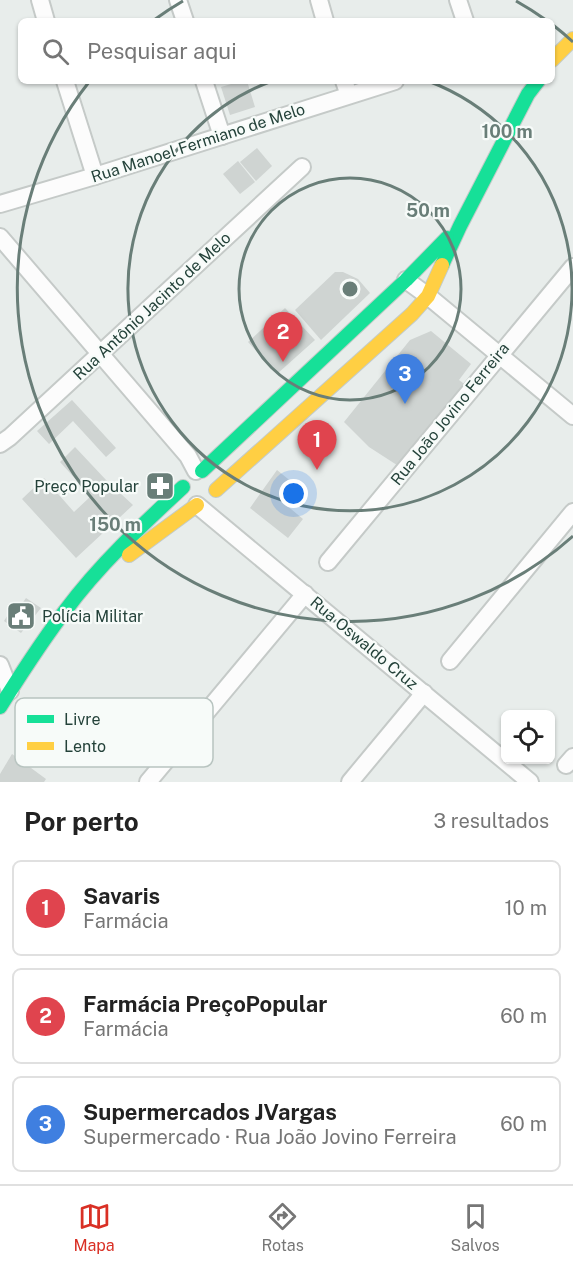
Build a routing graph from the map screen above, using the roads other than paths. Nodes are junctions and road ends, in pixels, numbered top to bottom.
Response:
1 (40, 0) edge
2 (178, 0) edge
3 (318, 0) edge
4 (458, 0) edge
5 (45, 18) edge
6 (184, 18) edge
7 (324, 18) edge
8 (464, 18) edge
9 (564, 40) edge
10 (555, 55) edge
11 (66, 84) edge
12 (205, 84) edge
13 (374, 84) edge
14 (536, 84) edge
15 (347, 88) edge
16 (222, 136) junction
17 (302, 167) dead end
18 (95, 176) junction
19 (0, 204) edge
20 (460, 226) junction
21 (0, 237) edge
22 (573, 267) edge
23 (406, 280) junction
24 (428, 296) junction
25 (100, 354) junction
26 (499, 355) junction
27 (296, 382) junction
28 (314, 402) junction
29 (573, 416) edge
30 (0, 444) edge
31 (199, 471) junction
32 (183, 487) junction
33 (216, 490) junction
34 (197, 505) junction
35 (573, 512) edge
36 (328, 562) dead end
37 (86, 586) junction
38 (305, 594) junction
39 (450, 661) dead end
40 (0, 665) edge
41 (10, 691) junction
42 (423, 693) junction
43 (213, 704) edge
44 (0, 707) edge
45 (161, 767) edge
46 (148, 782) edge
47 (350, 782) edge
48 (530, 782) edge

1 - 5 street
2 - 6 street
3 - 7 street
4 - 8 street
9 - 10 main road
11 - 18 street
12 - 16 street
13 - 15 street, Rua Manoel Fermiano de Melo
14 - 20 main road
15 - 16 street, Rua Manoel Fermiano de Melo
16 - 18 street, Rua Manoel Fermiano de Melo
17 - 25 street, Rua Antônio Jacinto de Melo
18 - 19 street, Rua Manoel Fermiano de Melo
20 - 23 main road
20 - 24 main road
21 - 25 street
22 - 26 street, Rua João Jovino Ferreira
23 - 24 street
23 - 27 main road
24 - 26 street
24 - 28 main road
25 - 30 street, Rua Antônio Jacinto de Melo
25 - 31 street
26 - 29 street
26 - 36 street, Rua João Jovino Ferreira
27 - 28 main road
27 - 31 main road
28 - 33 main road
31 - 32 main road
31 - 33 main road
32 - 34 main road
32 - 37 main road
33 - 34 main road
34 - 37 main road
34 - 38 street, Rua Oswaldo Cruz
35 - 39 street
37 - 41 main road
38 - 42 street, Rua Oswaldo Cruz
38 - 43 street
40 - 41 street
41 - 44 main road
42 - 47 street
42 - 48 street, Rua Oswaldo Cruz
45 - 46 street

